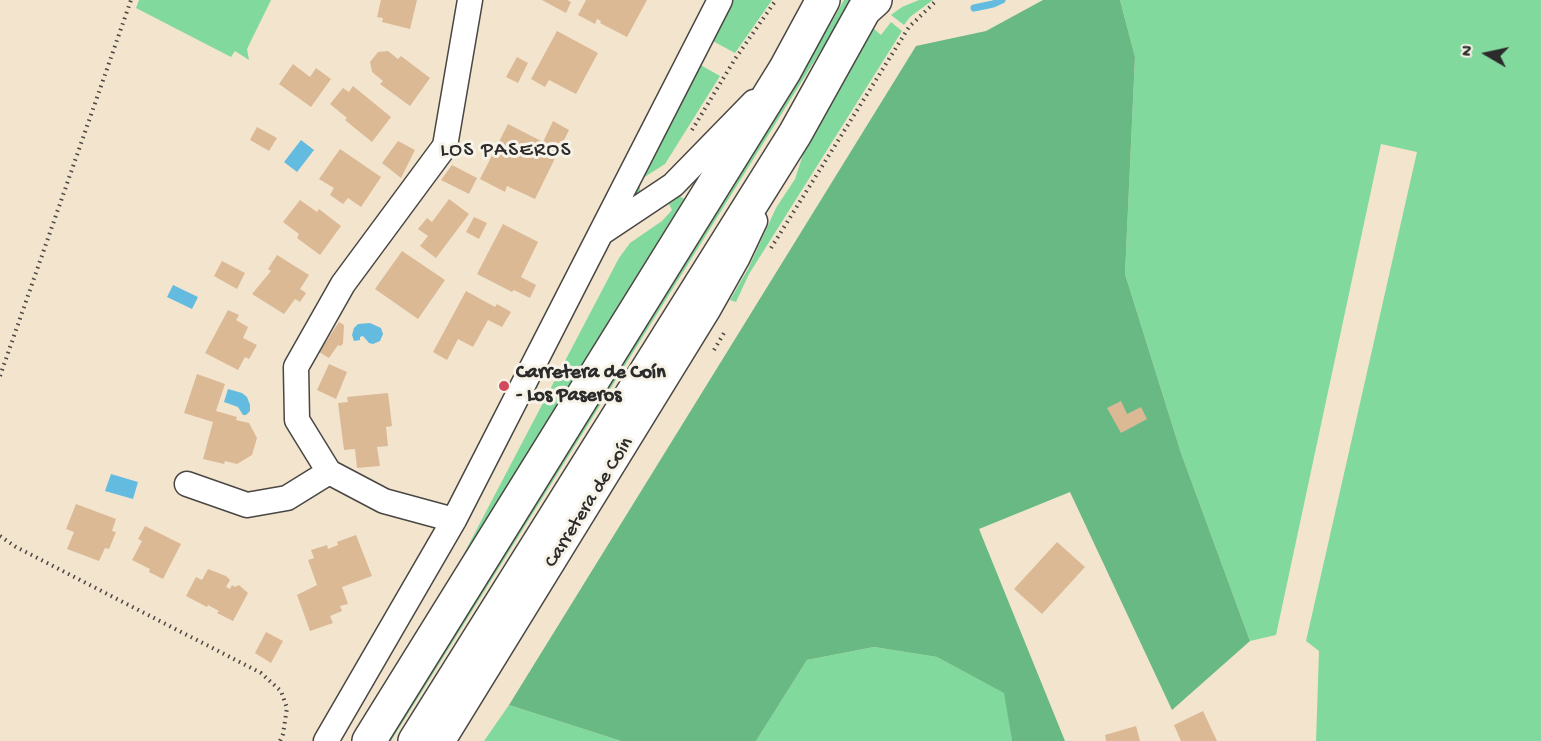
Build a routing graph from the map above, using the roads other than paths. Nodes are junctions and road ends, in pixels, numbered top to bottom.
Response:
1 (471, 0) edge
2 (720, 0) edge
3 (823, 0) edge
4 (875, 0) edge
5 (785, 70) junction
6 (795, 134) junction
7 (602, 233) junction
8 (329, 472) junction
9 (187, 484) dead end
10 (454, 520) junction
11 (326, 741) edge
12 (369, 741) edge
13 (415, 741) edge
14 (443, 741) edge

1 - 8 street
2 - 7 street
3 - 5 main road
4 - 6 main road
5 - 7 street
5 - 12 main road
6 - 13 main road
6 - 14 street, Carretera de Coín
7 - 10 street
8 - 9 street
8 - 10 street
10 - 11 street

